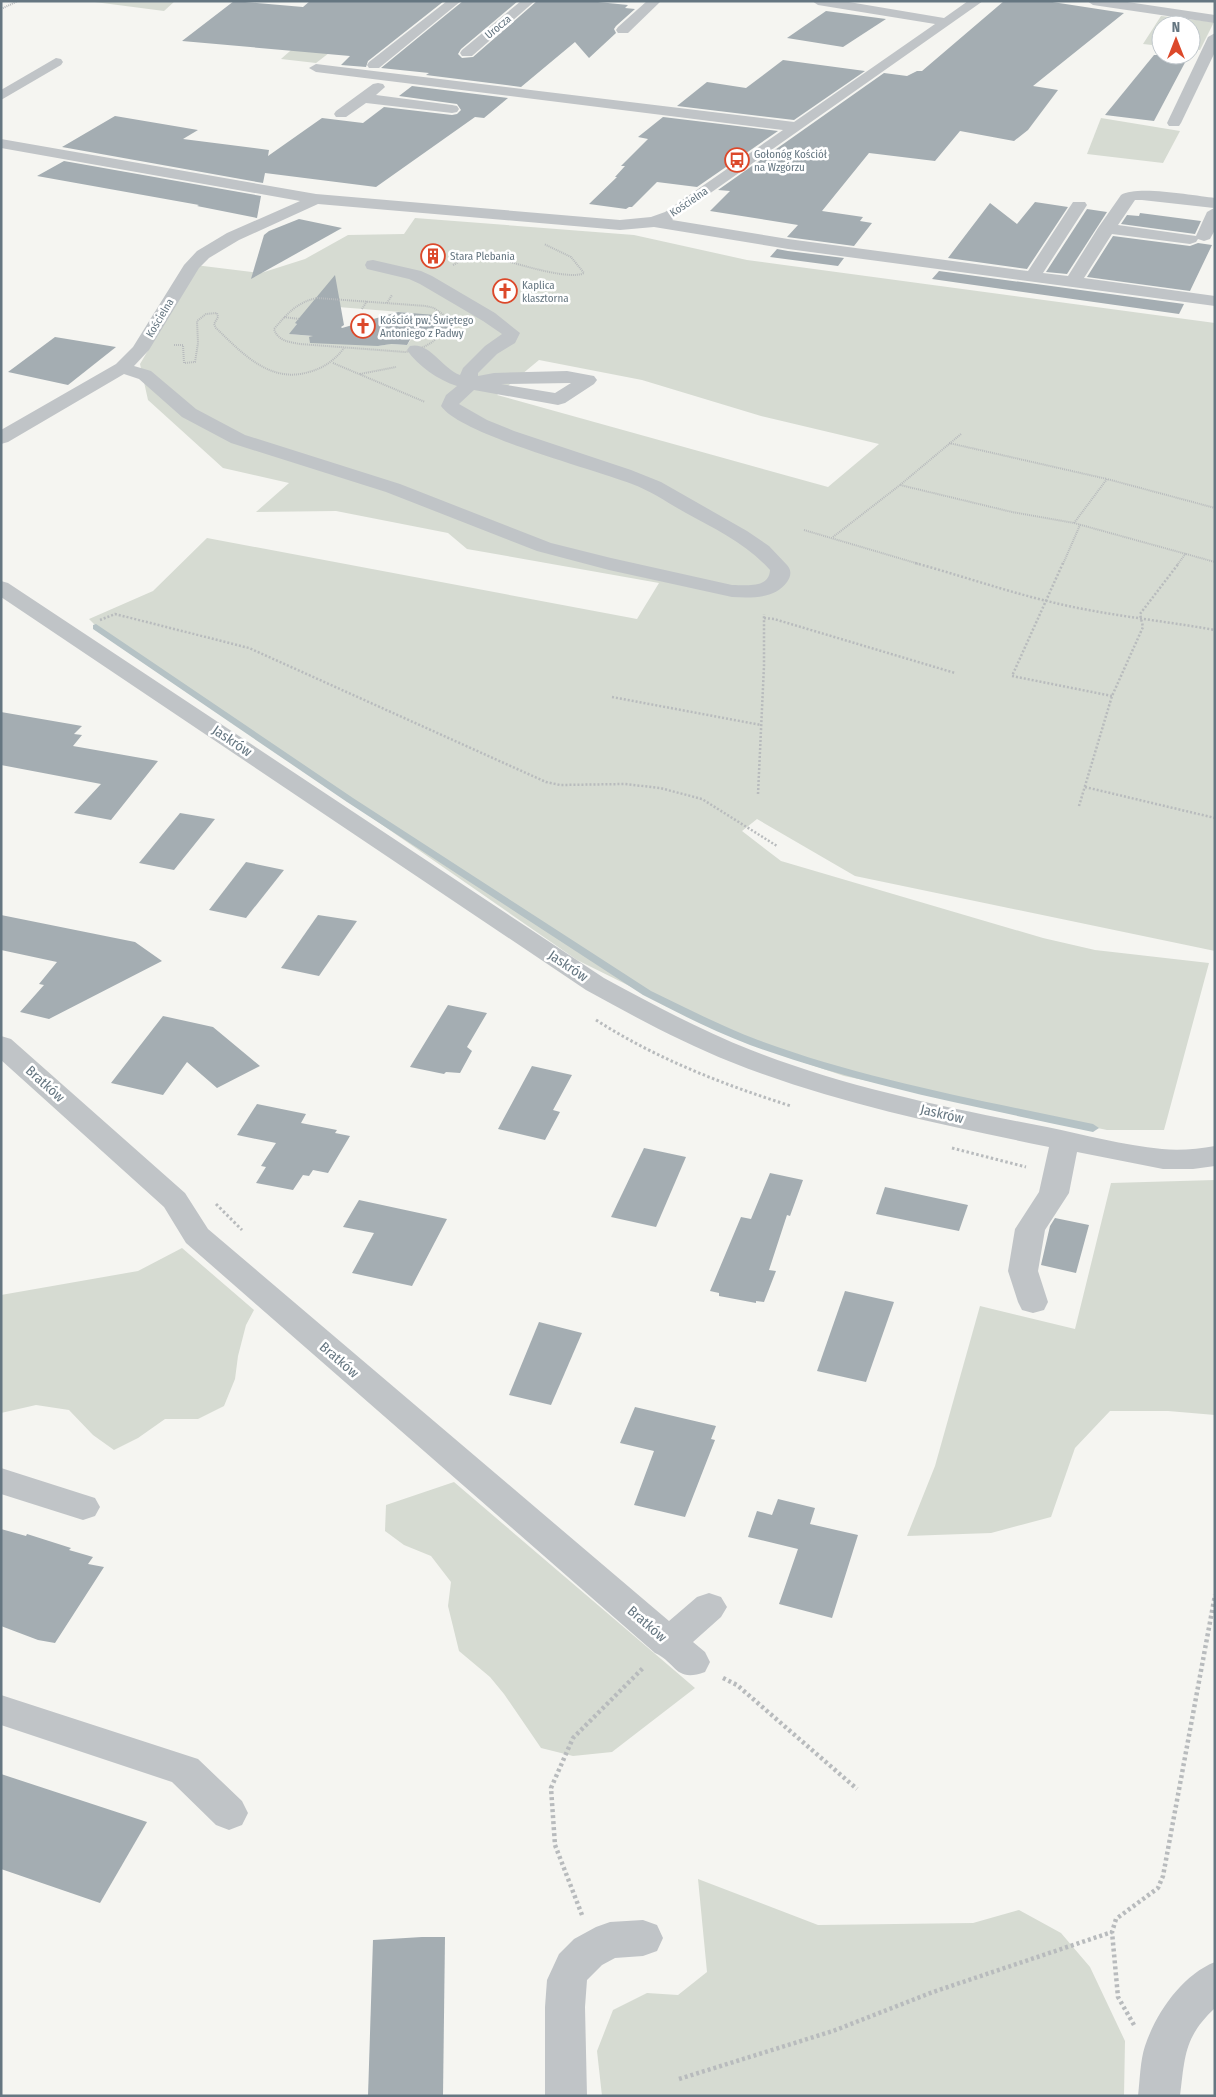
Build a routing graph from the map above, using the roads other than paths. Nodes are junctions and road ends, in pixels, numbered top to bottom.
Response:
1 (454, 1) edge
2 (529, 1) edge
3 (655, 1) edge
4 (818, 1) edge
5 (977, 1) edge
6 (1093, 1) edge
7 (1215, 19) edge
8 (945, 22) junction
9 (623, 30) dead end
10 (1215, 37) edge
11 (467, 52) dead end
12 (56, 62) dead end
13 (374, 65) dead end
14 (316, 68) dead end
15 (392, 77) junction
16 (477, 88) junction
17 (1, 96) edge
18 (364, 98) junction
19 (452, 109) junction
20 (341, 114) dead end
21 (439, 120) dead end
22 (1174, 123) dead end
23 (797, 127) junction
24 (1, 143) edge
25 (316, 199) junction
26 (1215, 203) edge
27 (1079, 205) dead end
28 (1215, 212) edge
29 (654, 222) junction
30 (1106, 228) junction
31 (373, 265) dead end
32 (1032, 277) junction
33 (1073, 282) junction
34 (1215, 301) edge
35 (416, 350) road end
36 (122, 368) junction
37 (468, 384) junction
38 (1, 438) edge
39 (1, 587) edge
40 (25, 603) junction
41 (2, 613) edge
42 (1, 1045) edge
43 (1065, 1141) junction
44 (1215, 1156) edge
45 (1033, 1302) dead end
46 (1, 1481) edge
47 (83, 1507) dead end
48 (709, 1607) dead end
49 (1, 1710) edge
50 (229, 1813) dead end
51 (626, 1939) road end
52 (1215, 1980) edge
53 (566, 2096) edge
54 (1159, 2096) edge

1 - 13 street
2 - 11 street, Urocza
3 - 9 street
4 - 8 street
5 - 8 street, Kościelna
6 - 7 street
8 - 23 street, Kościelna
10 - 22 street
12 - 17 street
14 - 15 street
15 - 16 street
15 - 18 street
16 - 19 street
16 - 23 street
18 - 19 street
18 - 20 street
19 - 21 street
23 - 29 street, Kościelna
24 - 25 street, Kościelna
25 - 29 street, Kościelna
25 - 36 street, Kościelna
26 - 30 street
27 - 32 street
28 - 30 street
29 - 32 street
30 - 33 street
31 - 37 street
32 - 33 street
33 - 34 street
35 - 37 street
36 - 37 street
36 - 38 street, Kościelna
37 - 37 street
39 - 40 street, Jaskrów
40 - 41 street
40 - 43 street, Jaskrów
42 - 48 street, Bratków
43 - 44 street, Jaskrów
43 - 45 street
46 - 47 street
49 - 50 street
51 - 53 street
52 - 54 street

